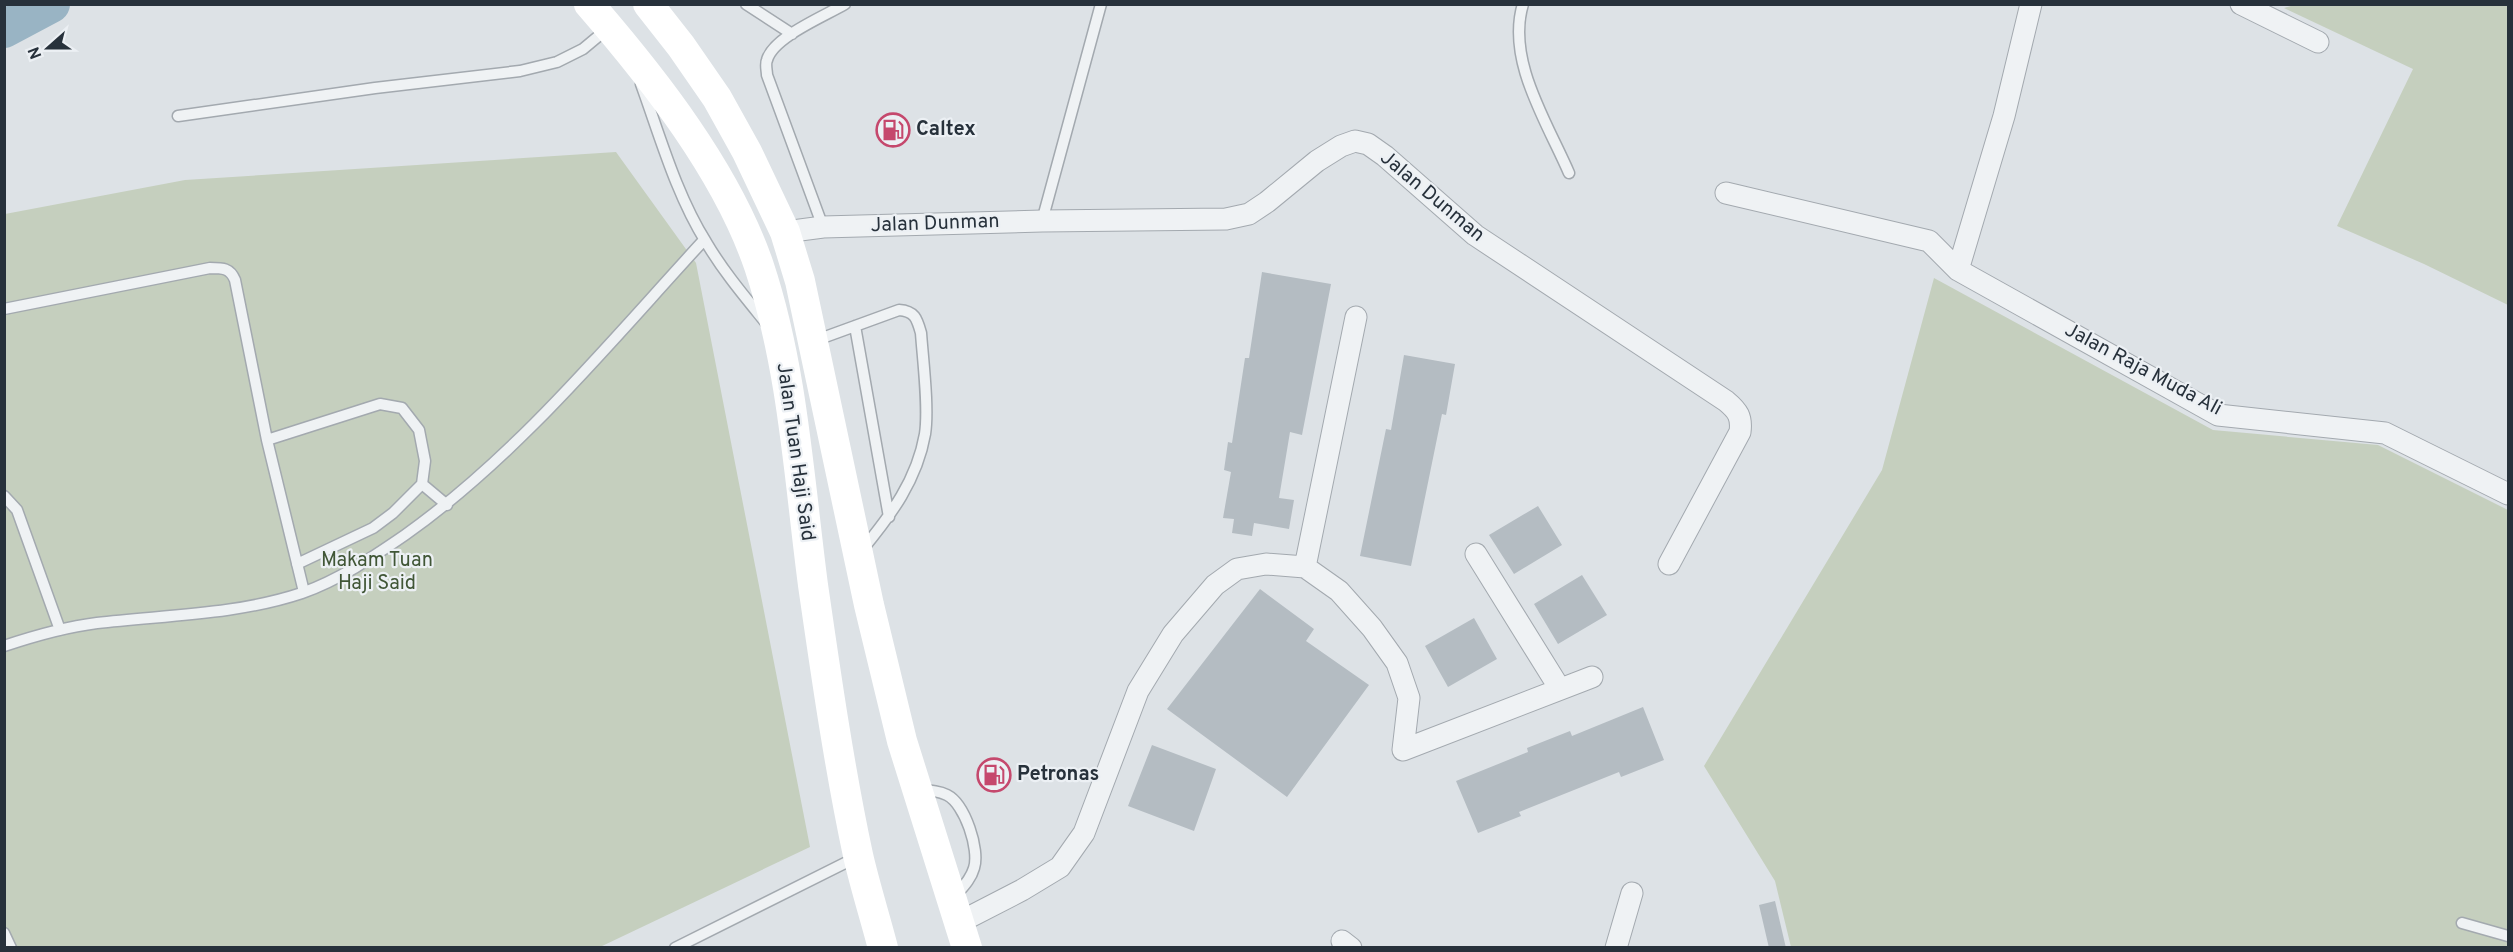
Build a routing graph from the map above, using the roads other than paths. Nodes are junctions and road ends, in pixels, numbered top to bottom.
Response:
1 (590, 4) edge
2 (648, 4) edge
3 (658, 4) edge
4 (746, 4) edge
5 (844, 4) edge
6 (1101, 4) edge
7 (1523, 4) edge
8 (2031, 4) edge
9 (2241, 4) edge
10 (609, 27) junction
11 (792, 34) junction
12 (2318, 42) dead end
13 (681, 46) junction
14 (628, 52) junction
15 (178, 116) dead end
16 (1569, 173) dead end
17 (1726, 192) dead end
18 (1042, 221) junction
19 (823, 227) junction
20 (785, 232) junction
21 (704, 240) junction
22 (1958, 270) junction
23 (4, 309) edge
24 (1356, 317) dead end
25 (855, 326) junction
26 (778, 338) junction
27 (813, 341) junction
28 (267, 440) junction
29 (422, 484) junction
30 (2508, 494) edge
31 (4, 496) edge
32 (447, 505) junction
33 (889, 517) junction
34 (858, 554) junction
35 (1476, 554) dead end
36 (297, 564) junction
37 (1669, 564) dead end
38 (1305, 567) junction
39 (304, 592) junction
40 (60, 630) junction
41 (4, 646) edge
42 (1592, 677) dead end
43 (1560, 689) junction
44 (916, 789) junction
45 (858, 856) junction
46 (1632, 893) dead end
47 (2462, 923) dead end
48 (959, 924) edge
49 (4, 933) edge
50 (2508, 936) edge
51 (11, 948) edge
52 (675, 948) edge
53 (883, 948) edge
54 (1616, 948) edge

1 - 10 main road, Jalan Tuan Haji Said
2 - 13 main road, Jalan Tuan Haji Said
3 - 13 main road
4 - 11 lane
5 - 11 lane
6 - 18 lane
7 - 16 lane
8 - 22 street
9 - 12 street
10 - 14 main road, Jalan Tuan Haji Said
10 - 15 lane
11 - 19 lane
13 - 20 main road, Jalan Tuan Haji Said
14 - 21 lane
14 - 26 main road, Jalan Tuan Haji Said
17 - 22 street, Jalan Raja Muda Ali
18 - 19 street, Jalan Dunman
18 - 37 street, Jalan Dunman
19 - 20 street, Jalan Dunman
20 - 27 main road, Jalan Tuan Haji Said
21 - 26 lane
21 - 32 lane
22 - 30 street, Jalan Raja Muda Ali
23 - 28 lane
24 - 38 street
25 - 27 lane
25 - 33 lane
25 - 33 lane
26 - 45 main road, Jalan Tuan Haji Said
27 - 34 main road, Jalan Tuan Haji Said
28 - 29 lane
28 - 36 lane
29 - 32 lane
29 - 36 lane
31 - 40 lane
32 - 39 lane
33 - 34 lane
34 - 44 main road, Jalan Tuan Haji Said
35 - 43 street
36 - 39 lane
38 - 43 street
38 - 48 street
39 - 40 lane
40 - 41 lane
42 - 43 street
44 - 48 main road, Jalan Tuan Haji Said
44 - 48 lane
45 - 52 lane
45 - 53 main road, Jalan Tuan Haji Said
46 - 54 street
47 - 50 lane
49 - 51 lane

